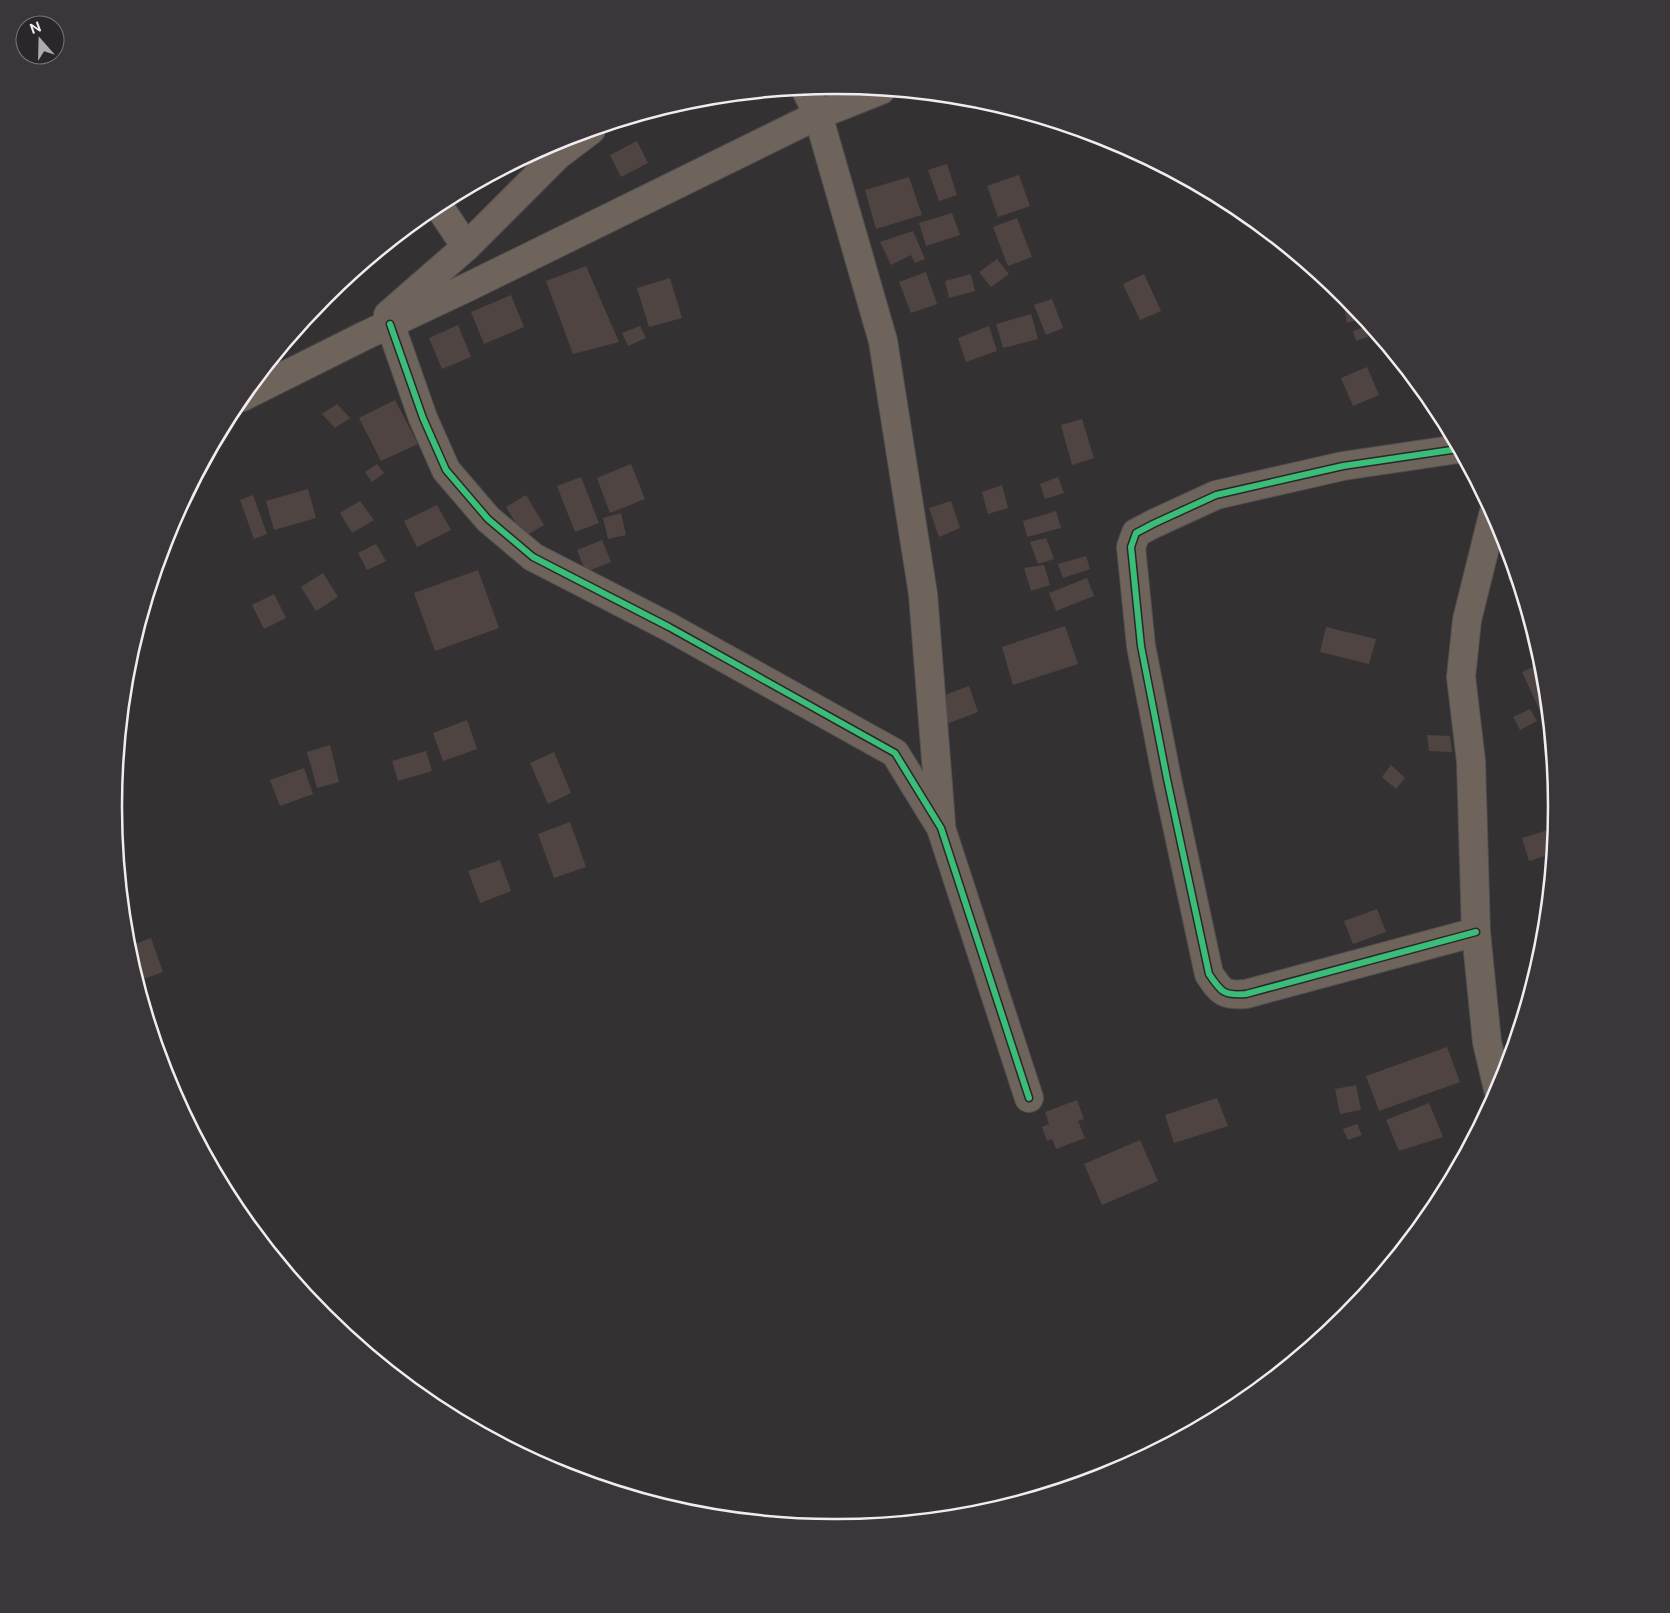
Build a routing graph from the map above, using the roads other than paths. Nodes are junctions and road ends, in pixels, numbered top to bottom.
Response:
1 (808, 95) edge
2 (869, 95) edge
3 (818, 115) junction
4 (552, 153) edge
5 (443, 212) edge
6 (466, 247) junction
7 (390, 324) junction
8 (364, 336) junction
9 (258, 389) edge
10 (1451, 449) edge
11 (1490, 527) edge
12 (941, 828) junction
13 (1476, 932) junction
14 (1495, 1075) edge
15 (1029, 1098) dead end

1 - 3 street
2 - 3 street
3 - 7 street
3 - 12 street
4 - 6 street
5 - 6 street
6 - 8 street
7 - 8 street
7 - 12 street
8 - 9 street
10 - 13 street
11 - 13 street
12 - 15 street
13 - 14 street

